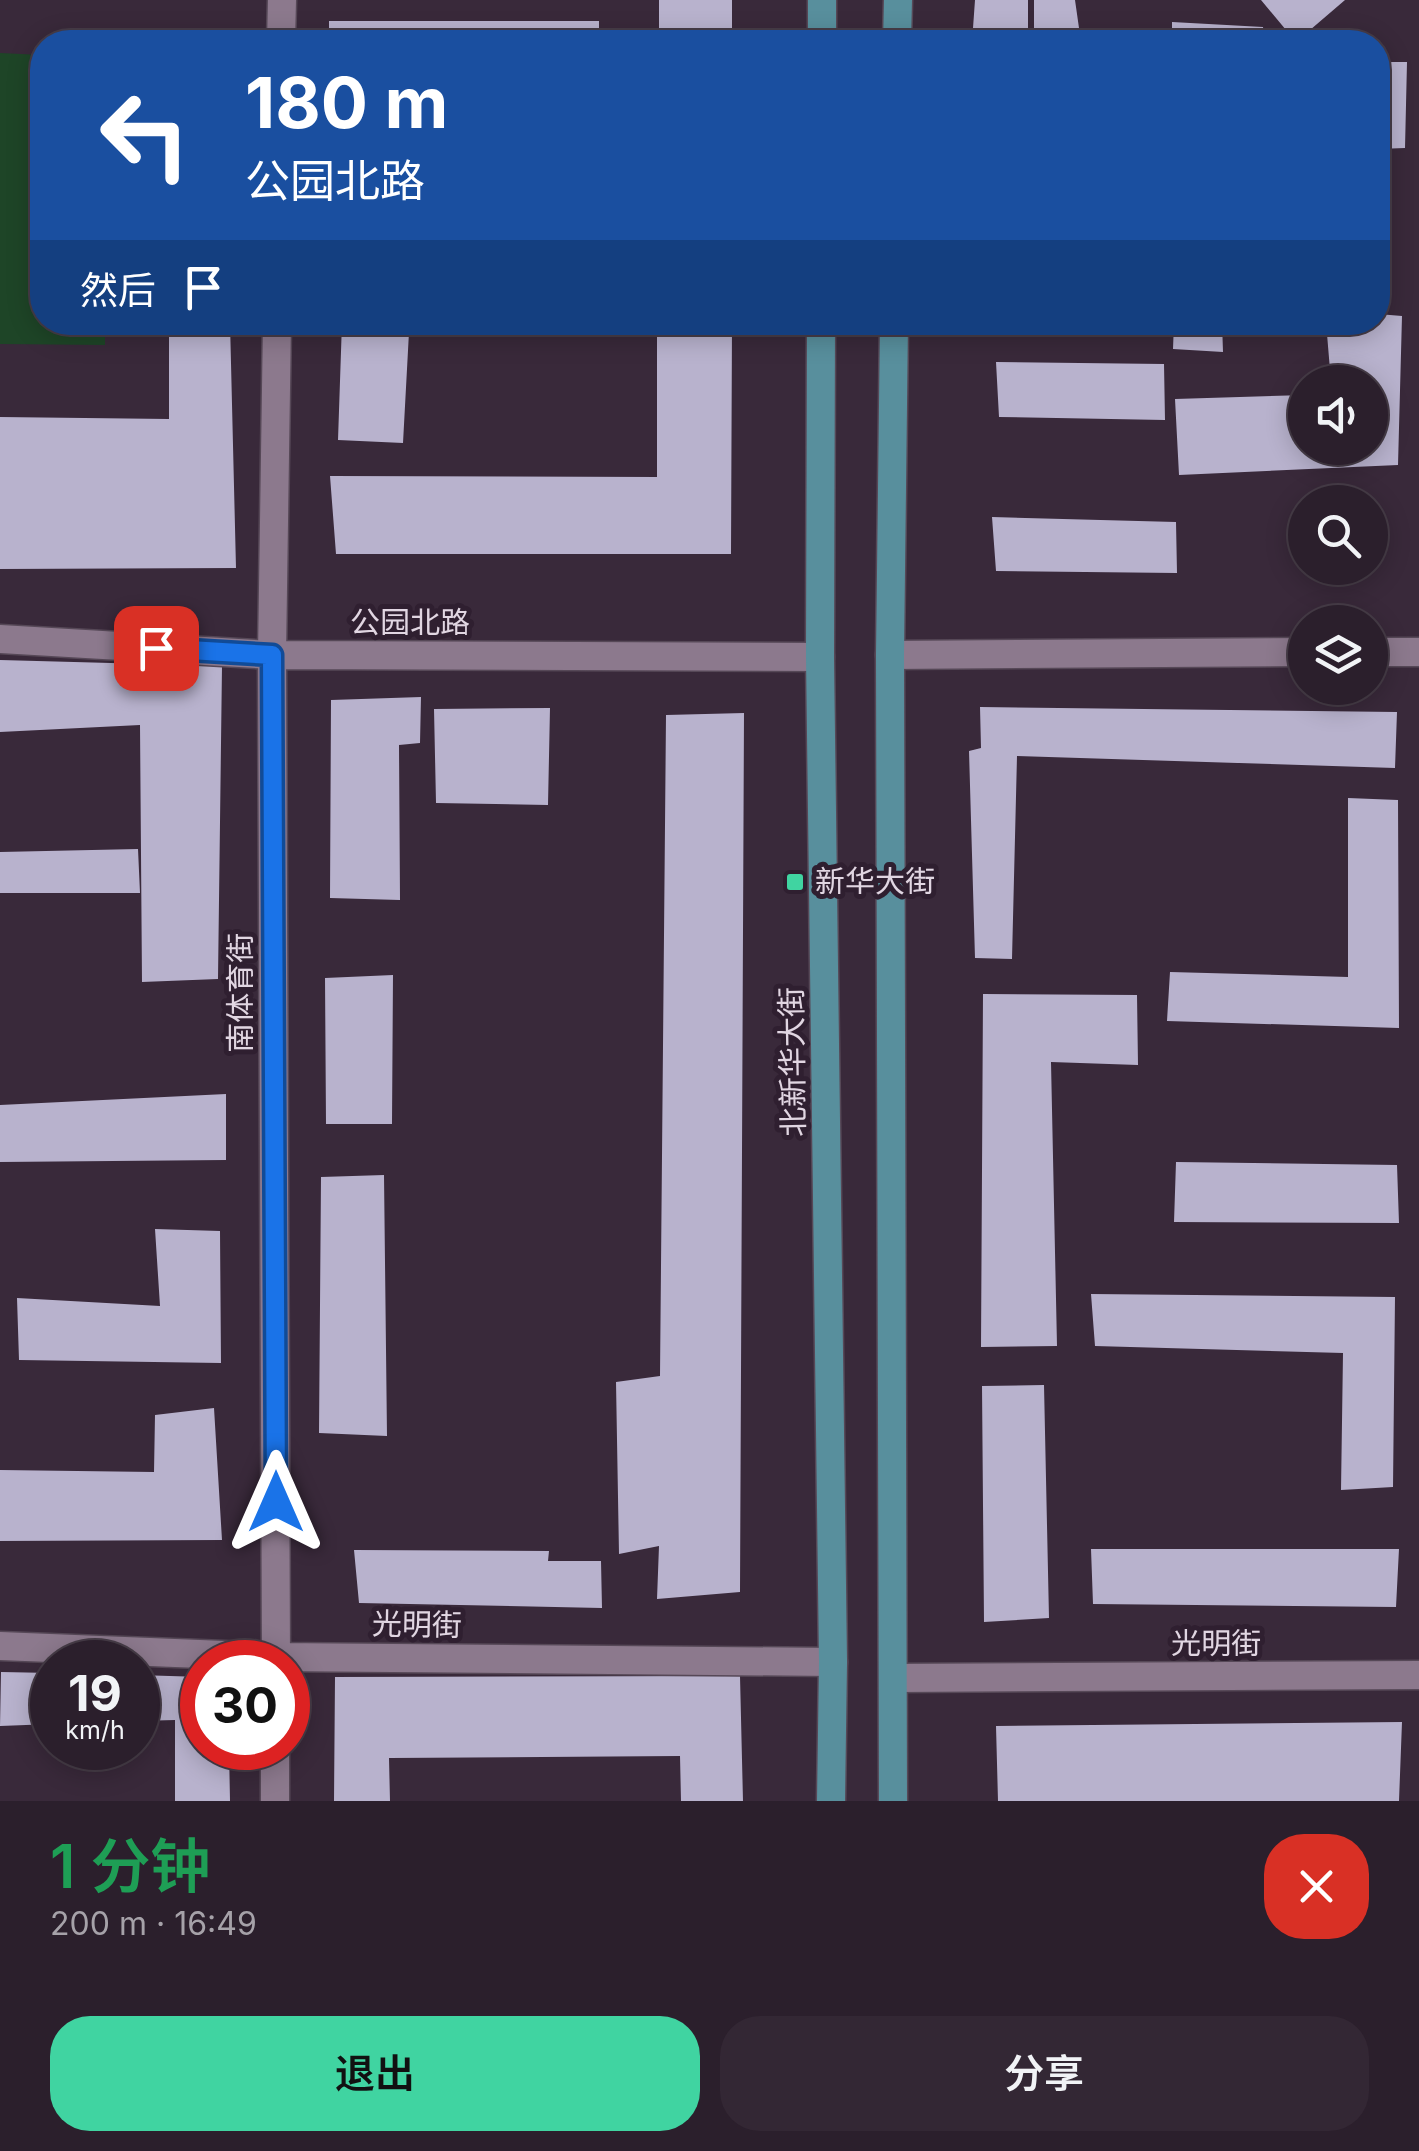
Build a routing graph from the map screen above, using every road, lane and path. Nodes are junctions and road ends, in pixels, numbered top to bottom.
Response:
1 (282, 0) edge
2 (822, 0) edge
3 (898, 0) edge
4 (281, 30) edge
5 (822, 30) edge
6 (898, 30) edge
7 (277, 335) edge
8 (821, 335) edge
9 (894, 335) edge
10 (0, 639) edge
11 (1288, 652) edge
12 (1388, 652) edge
13 (1419, 652) edge
14 (272, 655) junction
15 (890, 656) junction
16 (820, 657) junction
17 (276, 1640) edge
18 (0, 1646) edge
19 (180, 1655) edge
20 (310, 1660) edge
21 (833, 1662) junction
22 (1419, 1675) edge
23 (894, 1678) junction
24 (276, 1770) edge
25 (275, 1801) edge
26 (831, 1801) edge
27 (893, 1801) edge

1 - 4 street
2 - 5 main road
3 - 6 main road
7 - 14 street, 南体育街
8 - 16 main road, 北新华大街
9 - 15 main road
10 - 14 street, 公园北路
11 - 15 street
12 - 13 street
14 - 16 street, 公园北路
14 - 17 street, 南体育街
15 - 23 main road
16 - 21 main road, 北新华大街
18 - 19 street, 光明街
20 - 21 street, 光明街
21 - 26 main road, 北新华大街
22 - 23 street, 光明街
23 - 27 main road
24 - 25 street

